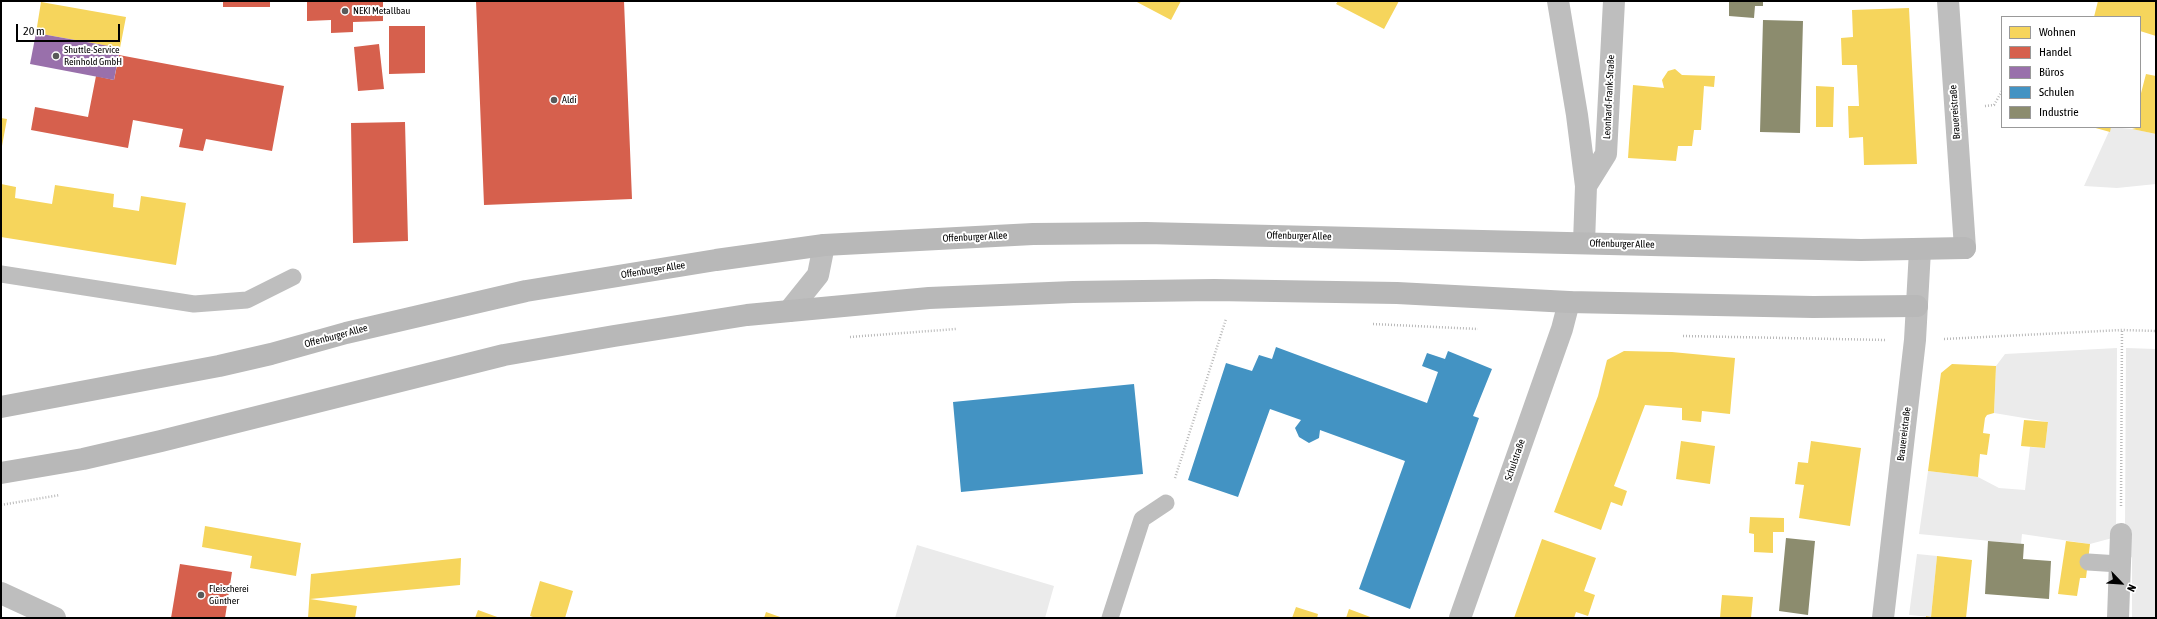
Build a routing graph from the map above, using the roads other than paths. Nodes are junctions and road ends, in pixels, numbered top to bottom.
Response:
1 (1558, 1) edge
2 (1614, 1) edge
3 (1948, 1) edge
4 (1586, 186) junction
5 (1584, 244) junction
6 (824, 245) junction
7 (1965, 248) joint
8 (1920, 250) junction
9 (1, 274) edge
10 (293, 277) dead end
11 (1569, 302) junction
12 (1917, 306) junction
13 (789, 311) junction
14 (1, 406) edge
15 (1, 472) edge
16 (1166, 503) road end
17 (2120, 534) road end
18 (2088, 562) dead end
19 (2119, 564) junction
20 (1, 593) edge
21 (54, 618) edge
22 (1110, 618) edge
23 (1460, 618) edge
24 (1884, 618) edge
25 (2118, 618) edge

1 - 4 street
2 - 4 street, Leonhard-Frank-Straße
3 - 7 street, Brauereistraße
4 - 5 street
5 - 6 street, Offenburger Allee
5 - 8 street, Offenburger Allee
6 - 13 street
6 - 14 street, Offenburger Allee
7 - 8 street, Offenburger Allee
8 - 12 street, Brauereistraße
9 - 10 lane
11 - 12 street
11 - 13 street
11 - 23 street, Schulstraße
12 - 24 street, Brauereistraße
13 - 15 street
16 - 22 lane
17 - 19 street
18 - 19 lane
19 - 25 street
20 - 21 street

